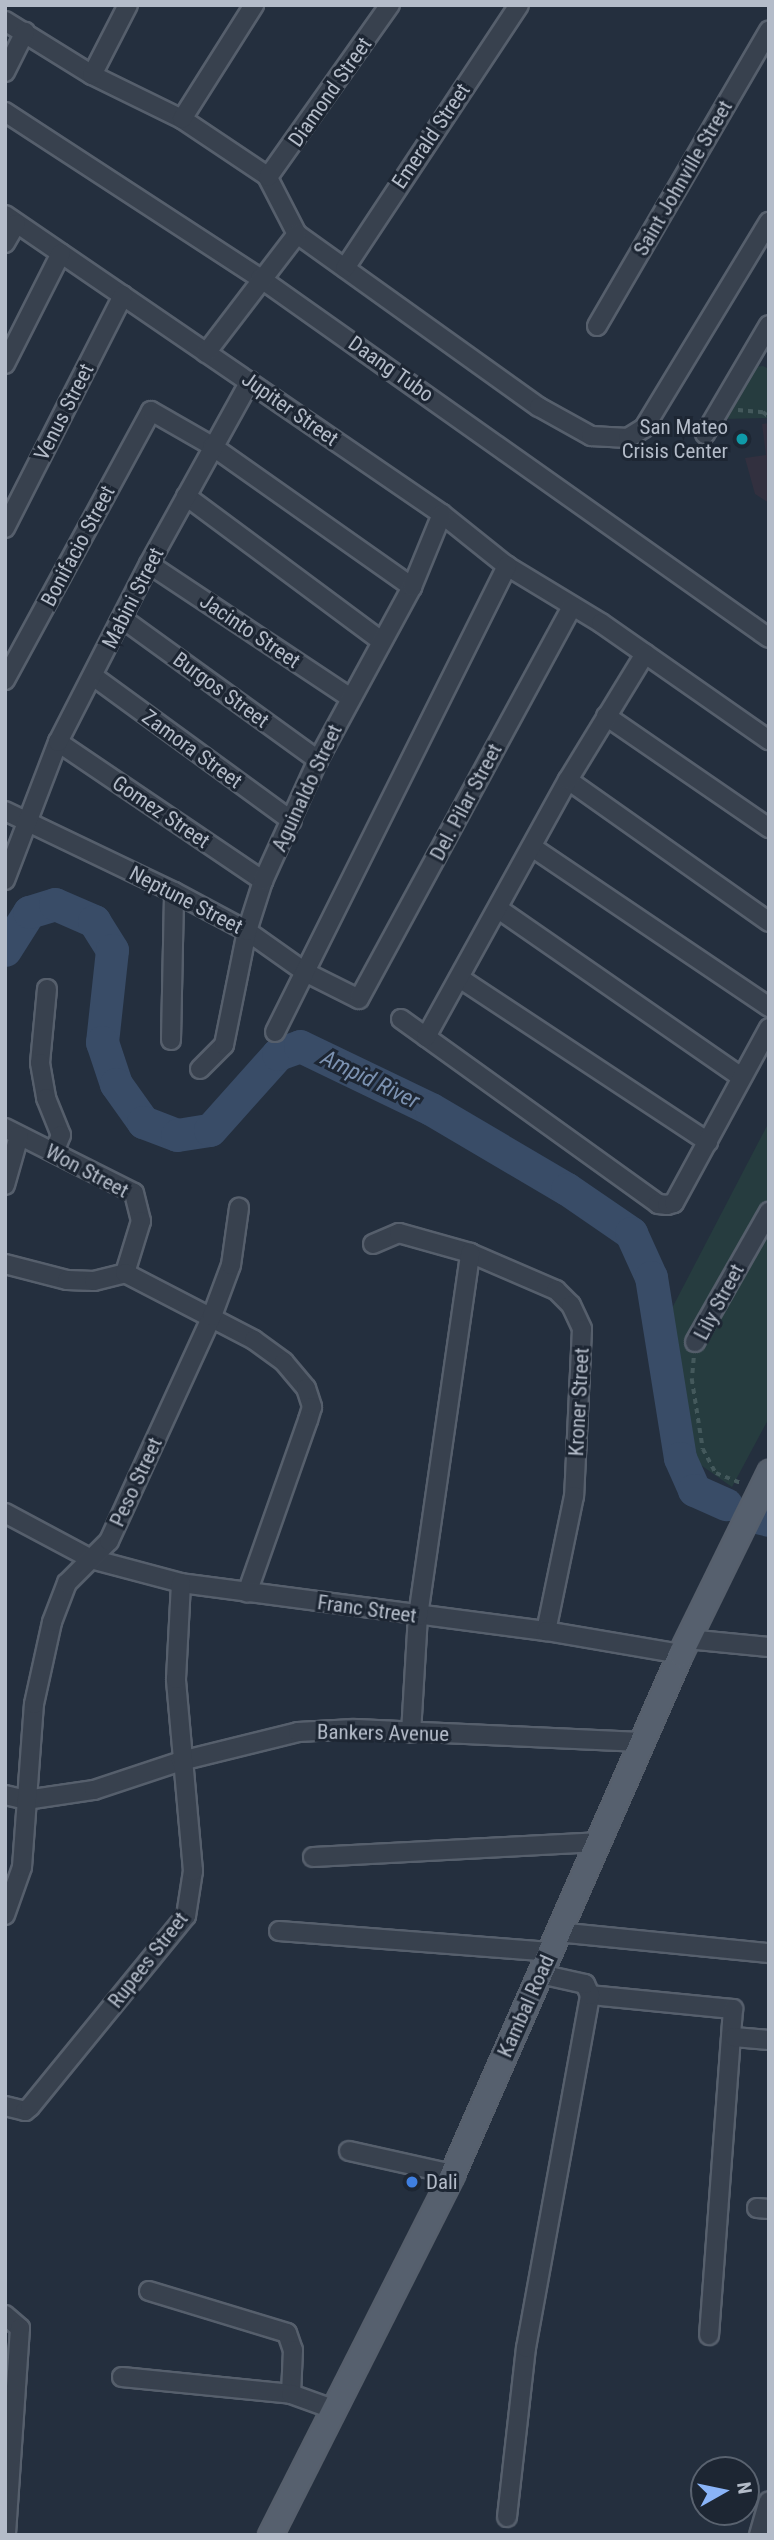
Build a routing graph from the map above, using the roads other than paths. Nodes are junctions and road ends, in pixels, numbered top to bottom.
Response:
1 (9, 5) edge
2 (128, 5) edge
3 (254, 5) edge
4 (390, 5) edge
5 (519, 5) edge
6 (5, 14) edge
7 (5, 21) edge
8 (769, 30) edge
9 (25, 33) junction
10 (5, 72) edge
11 (92, 75) junction
12 (5, 112) edge
13 (183, 119) junction
14 (268, 177) junction
15 (11, 219) edge
16 (769, 222) edge
17 (297, 234) junction
18 (5, 243) edge
19 (61, 253) junction
20 (345, 268) junction
21 (260, 278) junction
22 (123, 295) junction
23 (597, 326) dead end
24 (766, 337) edge
25 (206, 352) junction
26 (5, 364) edge
27 (250, 381) junction
28 (705, 434) dead end
29 (212, 446) junction
30 (186, 496) junction
31 (442, 514) junction
32 (5, 528) edge
33 (149, 564) junction
34 (507, 566) junction
35 (412, 587) junction
36 (572, 606) junction
37 (123, 620) junction
38 (769, 638) edge
39 (380, 640) junction
40 (645, 654) junction
41 (93, 676) junction
42 (5, 680) edge
43 (351, 698) junction
44 (606, 716) junction
45 (769, 740) edge
46 (58, 743) junction
47 (318, 760) junction
48 (568, 780) junction
49 (5, 811) edge
50 (28, 821) junction
51 (292, 821) junction
52 (769, 828) edge
53 (532, 847) junction
54 (5, 880) edge
55 (263, 881) junction
56 (174, 891) junction
57 (500, 910) junction
58 (769, 922) edge
59 (247, 931) junction
60 (305, 972) junction
61 (461, 979) junction
62 (47, 989) dead end
63 (359, 998) joint
64 (769, 1007) edge
65 (401, 1019) dead end
66 (769, 1028) edge
67 (275, 1031) dead end
68 (426, 1037) junction
69 (170, 1040) dead end
70 (200, 1069) dead end
71 (740, 1076) junction
72 (12, 1132) edge
73 (708, 1142) junction
74 (54, 1152) junction
75 (5, 1185) edge
76 (239, 1208) dead end
77 (769, 1212) edge
78 (373, 1244) dead end
79 (470, 1253) junction
80 (5, 1264) edge
81 (125, 1273) junction
82 (212, 1316) junction
83 (695, 1342) road end
84 (764, 1480) edge
85 (5, 1513) edge
86 (90, 1559) junction
87 (181, 1583) junction
88 (247, 1593) junction
89 (418, 1616) junction
90 (546, 1631) junction
91 (683, 1646) junction
92 (769, 1647) edge
93 (411, 1733) junction
94 (643, 1742) junction
95 (181, 1761) junction
96 (5, 1795) edge
97 (26, 1800) junction
98 (598, 1842) junction
99 (313, 1857) dead end
100 (5, 1915) edge
101 (279, 1931) dead end
102 (553, 1942) junction
103 (769, 1953) edge
104 (540, 1974) junction
105 (590, 1996) junction
106 (734, 2038) junction
107 (769, 2040) edge
108 (5, 2106) edge
109 (349, 2151) dead end
110 (452, 2174) junction
111 (149, 2291) dead end
112 (5, 2315) edge
113 (709, 2336) dead end
114 (122, 2377) dead end
115 (291, 2394) junction
116 (333, 2409) junction
117 (769, 2501) edge
118 (507, 2516) dead end
119 (6, 2535) edge
120 (270, 2535) edge
121 (759, 2535) edge

1 - 6 street
2 - 11 street
3 - 13 street
4 - 14 street, Diamond Street
5 - 20 street, Emerald Street
7 - 9 street
8 - 23 street, Saint Johnville Street
9 - 10 street
9 - 11 street
11 - 13 street
12 - 21 street, Daang Tubo
13 - 14 street
14 - 17 street
15 - 18 street
15 - 19 street, Jupiter Street
16 - 20 street
17 - 20 street
17 - 21 street
19 - 22 street, Jupiter Street
19 - 26 street
21 - 25 street
21 - 38 street, Daang Tubo
22 - 25 street, Jupiter Street
22 - 32 street, Venus Street
24 - 28 street
25 - 27 street, Jupiter Street
27 - 29 street, Mabini Street
27 - 31 street, Jupiter Street
29 - 30 street, Mabini Street
29 - 35 street
29 - 42 street, Bonifacio Street
30 - 33 street, Mabini Street
30 - 39 street
31 - 34 street, Jupiter Street
31 - 35 street, Aguinaldo Street
33 - 37 street, Mabini Street
33 - 43 street, Jacinto Street
34 - 36 street, Jupiter Street
34 - 60 street
35 - 39 street, Aguinaldo Street
36 - 40 street, Jupiter Street
36 - 63 street, Del. Pilar Street
37 - 41 street, Mabini Street
37 - 47 street, Burgos Street
39 - 43 street, Aguinaldo Street
40 - 44 street
40 - 45 street, Jupiter Street
41 - 46 street, Mabini Street
41 - 51 street, Zamora Street
43 - 47 street, Aguinaldo Street
44 - 48 street
44 - 52 street
46 - 50 street, Mabini Street
46 - 55 street, Gomez Street
47 - 51 street, Aguinaldo Street
48 - 53 street
48 - 58 street
49 - 50 street, Neptune Street
50 - 54 street, Mabini Street
50 - 56 street, Neptune Street
51 - 55 street, Aguinaldo Street
53 - 57 street
53 - 64 street
55 - 59 street, Aguinaldo Street
56 - 59 street, Neptune Street
56 - 69 street
57 - 61 street
57 - 71 street
59 - 60 street, Neptune Street
59 - 70 street, Aguinaldo Street
60 - 63 street, Neptune Street
60 - 67 street
61 - 68 street
61 - 73 street
62 - 74 street
65 - 68 street
66 - 71 street
68 - 73 street
71 - 73 street
72 - 74 street, Won Street
72 - 75 street
74 - 81 street, Won Street
76 - 82 street, Peso Street
77 - 83 street, Lily Street
78 - 79 street, Kroner Street
79 - 89 street
79 - 90 street, Kroner Street
80 - 81 street
81 - 82 street
82 - 86 street, Peso Street
82 - 88 street
84 - 91 main road, Kambal Road
85 - 86 street, Franc Street
86 - 87 street, Franc Street
86 - 97 street, Peso Street
87 - 88 street, Franc Street
87 - 95 street
88 - 89 street, Franc Street
89 - 90 street, Franc Street
89 - 93 street
90 - 91 street, Franc Street
91 - 92 street, Franc Street
91 - 94 main road, Kambal Road
93 - 94 street, Bankers Avenue
93 - 95 street, Bankers Avenue
94 - 98 main road, Kambal Road
95 - 97 street, Bankers Avenue
95 - 108 street, Rupees Street
96 - 97 street, Bankers Avenue
97 - 100 street, Peso Street
98 - 99 street
98 - 102 main road, Kambal Road
101 - 102 street
102 - 103 street
102 - 104 main road, Kambal Road
104 - 105 street
104 - 110 main road, Kambal Road
105 - 106 street
105 - 118 street
106 - 107 street
106 - 113 street
109 - 110 street
110 - 116 main road, Kambal Road
111 - 115 street
112 - 119 street
114 - 115 street
115 - 116 street
116 - 120 main road, Kambal Road
117 - 121 street

